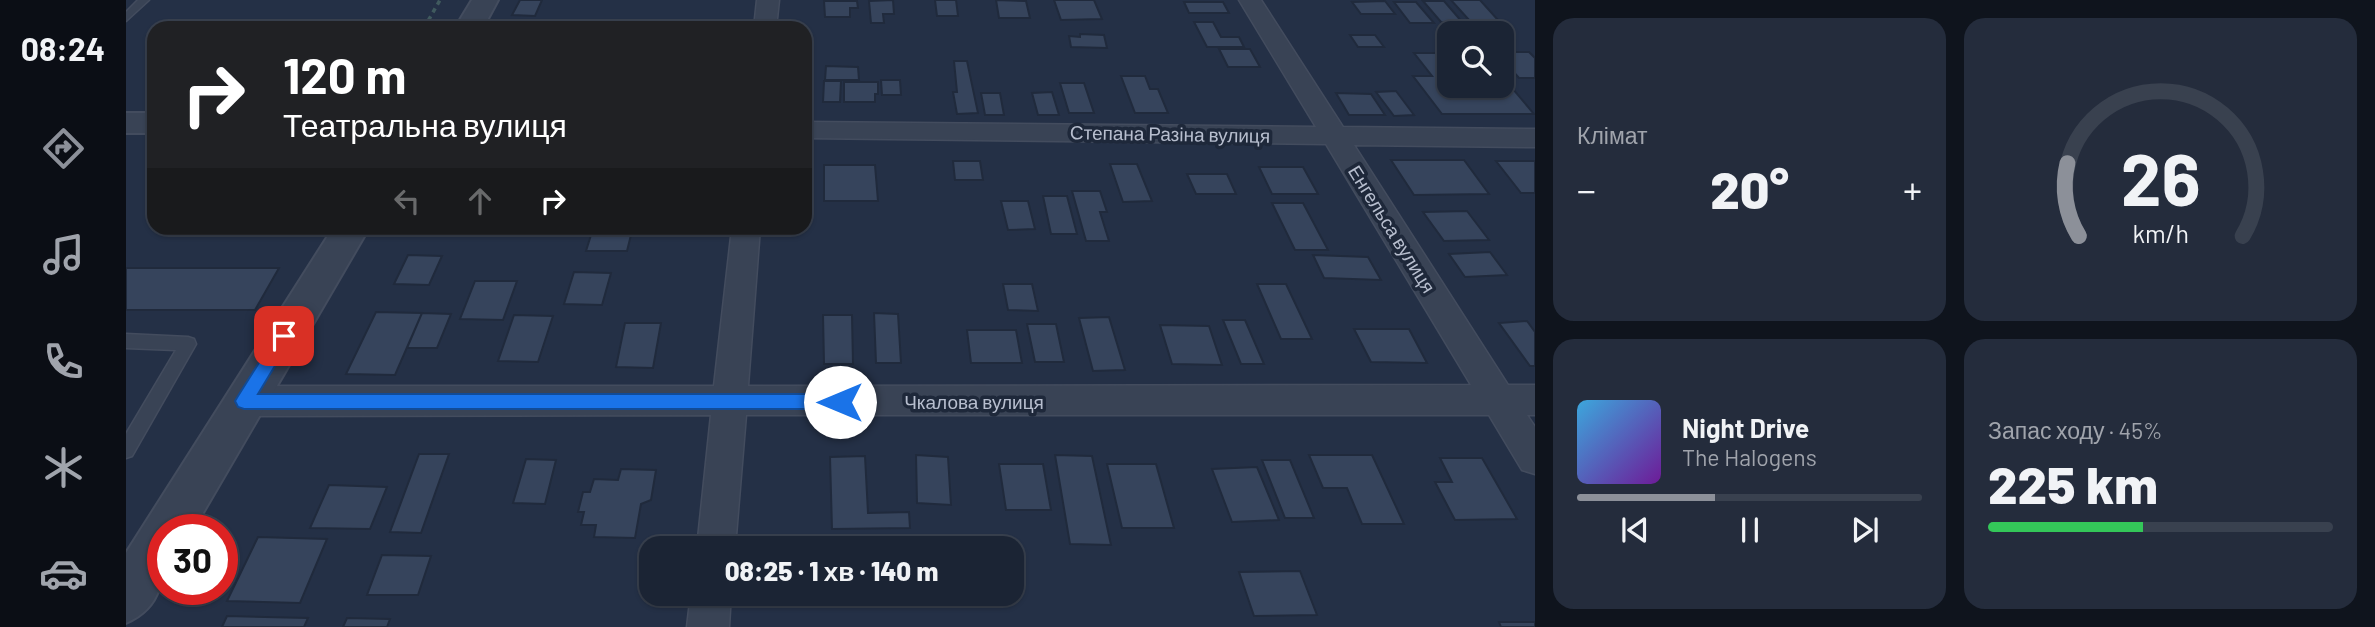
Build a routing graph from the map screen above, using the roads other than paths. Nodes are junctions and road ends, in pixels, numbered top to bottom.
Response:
1 (144, 0) edge
2 (485, 0) edge
3 (768, 0) edge
4 (1250, 0) edge
5 (126, 18) edge
6 (473, 21) edge
7 (766, 21) edge
8 (126, 123) edge
9 (147, 123) edge
10 (812, 130) edge
11 (1335, 136) junction
12 (1535, 138) edge
13 (347, 235) edge
14 (745, 235) edge
15 (126, 341) edge
16 (1535, 400) edge
17 (244, 401) junction
18 (1498, 401) junction
19 (730, 402) junction
20 (126, 450) edge
21 (1535, 458) edge
22 (177, 514) edge
23 (717, 536) edge
24 (147, 563) edge
25 (126, 598) edge
26 (710, 606) edge
27 (708, 627) edge

1 - 5 lane
2 - 6 street
3 - 7 street
4 - 11 street, Енгельса вулиця
8 - 9 street
10 - 11 street, Степана Разіна вулиця
11 - 12 street, Степана Разіна вулиця
11 - 18 street, Енгельса вулиця
13 - 17 street
14 - 19 street
15 - 20 lane
16 - 18 street, Чкалова вулиця
17 - 19 street, Чкалова вулиця
17 - 22 street
18 - 19 street, Чкалова вулиця
18 - 21 street, Енгельса вулиця
19 - 23 street
24 - 25 street
26 - 27 street

